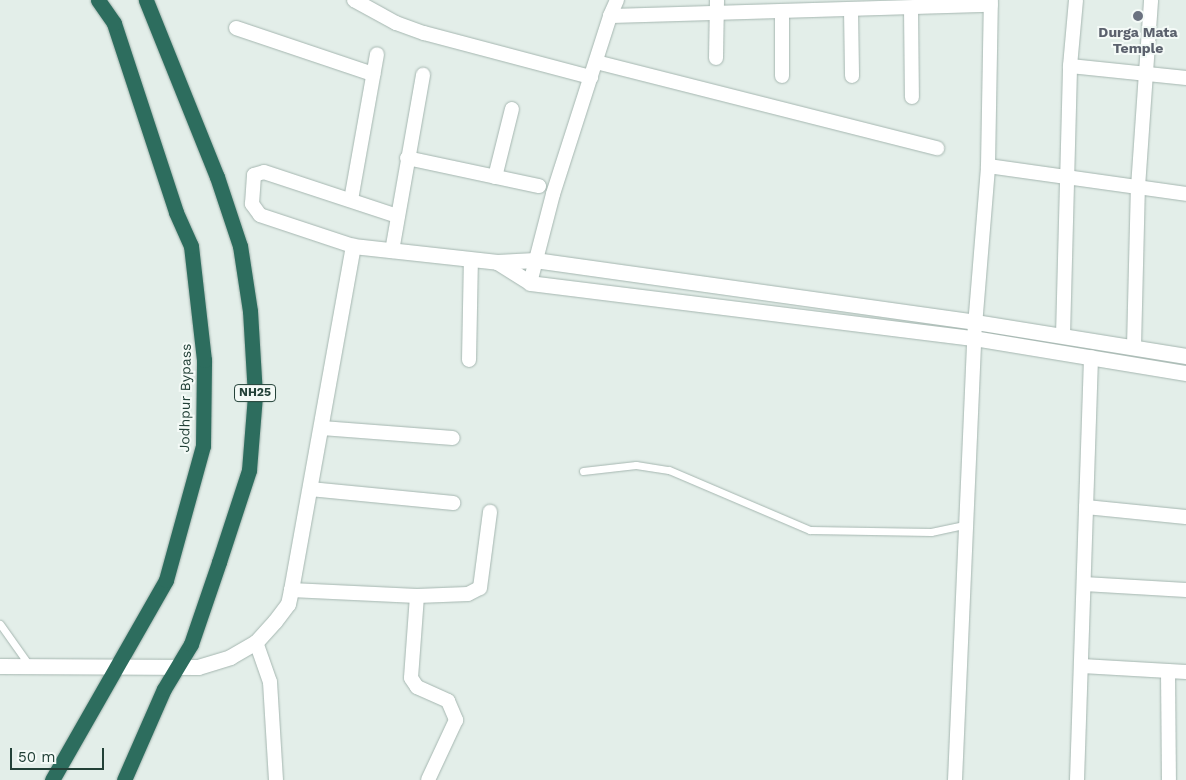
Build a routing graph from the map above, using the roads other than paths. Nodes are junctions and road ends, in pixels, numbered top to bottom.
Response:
1 (98, 0) edge
2 (146, 0) edge
3 (354, 0) edge
4 (617, 0) edge
5 (717, 0) edge
6 (1076, 0) edge
7 (1151, 0) edge
8 (991, 3) edge
9 (882, 4) edge
10 (792, 8) edge
11 (912, 8) junction
12 (851, 10) junction
13 (716, 14) junction
14 (610, 16) junction
15 (236, 28) dead end
16 (377, 54) dead end
17 (716, 58) dead end
18 (596, 62) junction
19 (1070, 66) junction
20 (1146, 73) junction
21 (373, 74) junction
22 (423, 75) dead end
23 (782, 76) dead end
24 (852, 76) dead end
25 (591, 77) junction
26 (1186, 78) edge
27 (912, 97) dead end
28 (512, 109) dead end
29 (937, 148) dead end
30 (407, 158) junction
31 (988, 166) junction
32 (495, 177) junction
33 (1067, 178) junction
34 (539, 186) dead end
35 (1138, 187) junction
36 (1186, 194) edge
37 (351, 200) junction
38 (397, 216) junction
39 (353, 246) junction
40 (392, 251) junction
41 (471, 260) junction
42 (535, 260) junction
43 (497, 262) junction
44 (530, 282) junction
45 (976, 322) junction
46 (1063, 336) junction
47 (974, 338) junction
48 (1134, 347) junction
49 (1186, 356) edge
50 (1091, 357) junction
51 (469, 360) dead end
52 (1186, 373) edge
53 (322, 428) junction
54 (453, 438) dead end
55 (583, 471) dead end
56 (310, 489) junction
57 (453, 503) dead end
58 (1086, 507) junction
59 (490, 512) dead end
60 (1186, 517) edge
61 (964, 525) junction
62 (1084, 584) junction
63 (291, 590) junction
64 (1186, 590) edge
65 (417, 596) junction
66 (0, 624) edge
67 (256, 642) junction
68 (0, 666) edge
69 (1082, 666) junction
70 (30, 667) junction
71 (115, 667) junction
72 (179, 667) junction
73 (1168, 671) junction
74 (1186, 672) edge
75 (52, 780) edge
76 (124, 780) edge
77 (276, 780) edge
78 (428, 780) edge
79 (954, 780) edge
80 (1077, 780) edge
81 (1169, 780) edge

1 - 71 highway, Jodhpur Bypass
2 - 72 highway, NH25
3 - 25 street
4 - 14 street
5 - 13 street
6 - 19 street
7 - 20 street
8 - 11 street
8 - 31 street
9 - 11 street
9 - 12 street
10 - 12 street
10 - 13 street
10 - 23 street
11 - 27 street
12 - 24 street
13 - 14 street
13 - 17 street
14 - 18 street
15 - 21 street
16 - 21 street
18 - 25 street
18 - 29 street
19 - 20 street
19 - 33 street
20 - 26 street
20 - 35 street
21 - 37 street
22 - 30 street
25 - 42 street
28 - 32 street
30 - 32 street
30 - 38 street
31 - 33 street
31 - 45 street
32 - 34 street
33 - 35 street
33 - 46 street
35 - 36 street
35 - 48 street
37 - 38 street
37 - 39 street
38 - 40 street
39 - 40 main road
39 - 53 main road
40 - 41 main road
41 - 43 main road
41 - 51 street
42 - 43 main road
42 - 44 street
42 - 45 main road
43 - 44 main road
44 - 47 main road
45 - 46 main road
45 - 47 street
46 - 48 main road
47 - 50 main road
47 - 61 street
48 - 49 main road
50 - 52 main road
50 - 58 street
53 - 54 street
53 - 56 main road
55 - 61 lane
56 - 57 street
56 - 63 main road
58 - 60 street
58 - 62 street
59 - 65 street
61 - 79 street
62 - 64 street
62 - 69 street
63 - 65 street
63 - 67 main road
65 - 78 street
66 - 70 lane
67 - 72 main road
67 - 77 street
68 - 70 main road
69 - 73 street
69 - 80 street
70 - 71 main road
71 - 72 main road
71 - 75 highway, Jodhpur Bypass
72 - 76 highway, NH25
73 - 74 street
73 - 81 street

